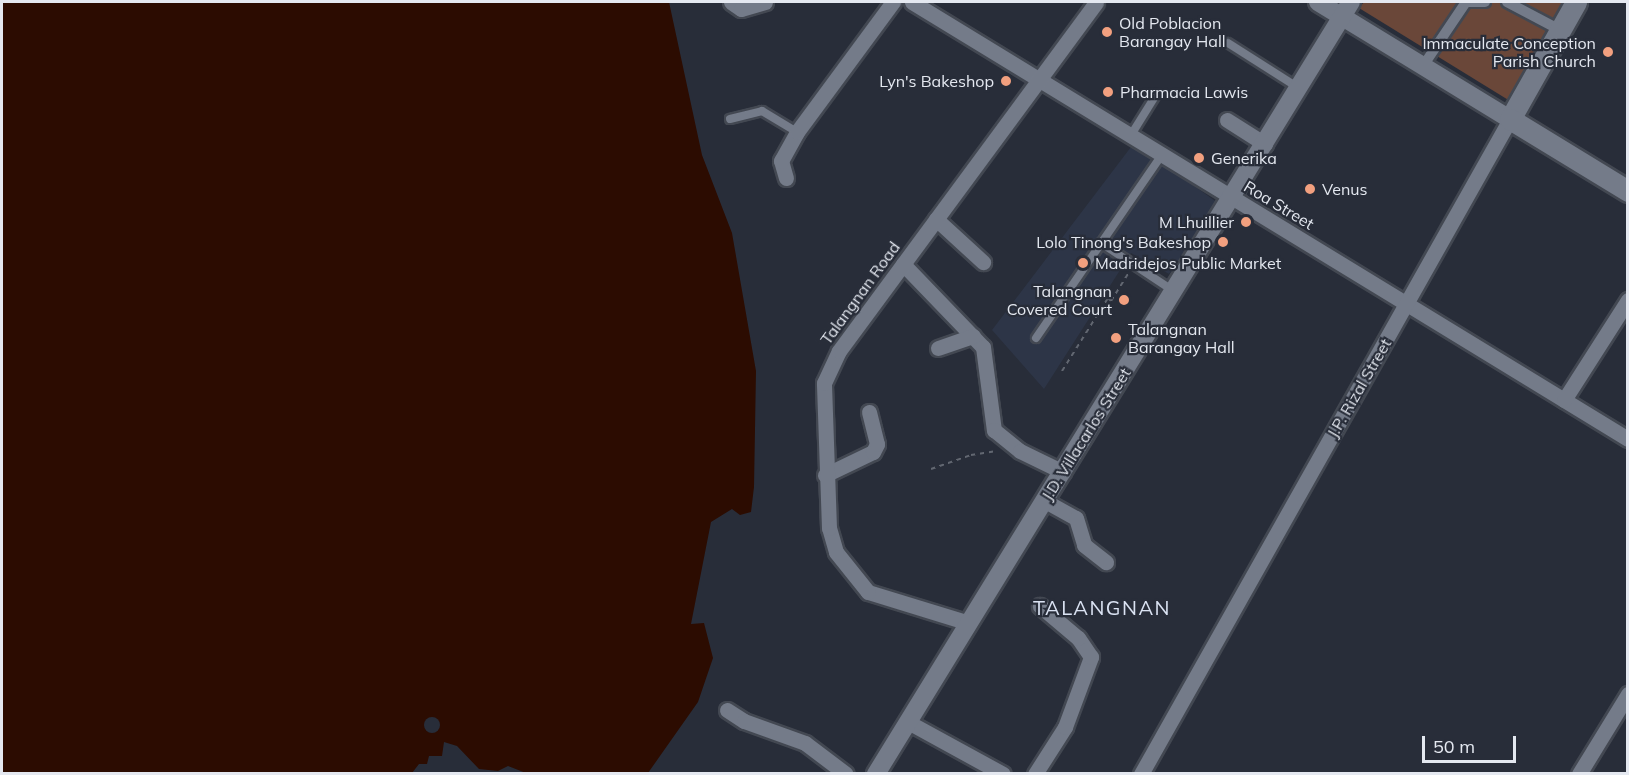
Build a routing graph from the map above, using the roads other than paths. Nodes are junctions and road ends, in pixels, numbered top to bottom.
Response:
1 (731, 2) edge
2 (765, 2) edge
3 (894, 2) edge
4 (912, 2) edge
5 (1096, 2) edge
6 (1318, 2) edge
7 (1466, 2) edge
8 (1485, 2) edge
9 (1507, 2) edge
10 (1576, 2) edge
11 (1347, 9) edge
12 (1560, 30) junction
13 (1228, 43) dead end
14 (1423, 66) junction
15 (1040, 80) junction
16 (1299, 88) junction
17 (1154, 98) dead end
18 (730, 119) dead end
19 (1510, 119) junction
20 (1227, 120) dead end
21 (797, 132) junction
22 (1131, 135) junction
23 (1265, 144) junction
24 (1162, 154) junction
25 (786, 178) dead end
26 (1628, 191) edge
27 (1233, 198) junction
28 (936, 219) junction
29 (1101, 243) junction
30 (983, 262) dead end
31 (903, 264) junction
32 (1174, 292) junction
33 (1628, 300) edge
34 (1407, 304) junction
35 (973, 336) junction
36 (1036, 338) dead end
37 (938, 348) dead end
38 (1564, 400) junction
39 (869, 412) dead end
40 (1628, 439) edge
41 (1063, 472) junction
42 (825, 475) junction
43 (1045, 501) junction
44 (1106, 562) dead end
45 (1040, 606) dead end
46 (969, 623) junction
47 (1628, 694) edge
48 (727, 710) dead end
49 (908, 722) junction
50 (846, 774) edge
51 (876, 774) edge
52 (1003, 774) edge
53 (1035, 774) edge
54 (1141, 774) edge
55 (1579, 774) edge

1 - 2 street
3 - 21 street
4 - 15 street, Roa Street
5 - 15 street, Talangnan Road
6 - 11 street
7 - 8 street
7 - 14 street
9 - 12 street
10 - 12 main road, J.P. Rizal Street
11 - 14 street
11 - 16 street, J.D. Villacarlos Street
12 - 19 main road, J.P. Rizal Street
13 - 16 lane
14 - 19 street
15 - 22 street, Roa Street
15 - 28 street, Talangnan Road
16 - 23 street, J.D. Villacarlos Street
17 - 22 lane
18 - 21 lane
19 - 26 main road
19 - 34 street, J.P. Rizal Street
20 - 23 street
21 - 25 street
22 - 24 street, Roa Street
23 - 27 street, J.D. Villacarlos Street
24 - 27 street, Roa Street
24 - 29 lane
27 - 32 street, J.D. Villacarlos Street
27 - 34 street, Roa Street
28 - 30 street
28 - 31 street, Talangnan Road
29 - 32 lane
29 - 36 lane
31 - 35 street
31 - 42 street, Talangnan Road
32 - 41 street, J.D. Villacarlos Street
33 - 38 street
34 - 38 street, Roa Street
34 - 54 street, J.P. Rizal Street
35 - 37 street
35 - 41 street
38 - 40 street, Roa Street
39 - 42 street
41 - 43 street, J.D. Villacarlos Street
42 - 46 street, Talangnan Road
43 - 44 street
43 - 46 street, J.D. Villacarlos Street
45 - 53 street
46 - 49 street, J.D. Villacarlos Street
47 - 55 street
48 - 50 street
49 - 51 street, J.D. Villacarlos Street
49 - 52 street

